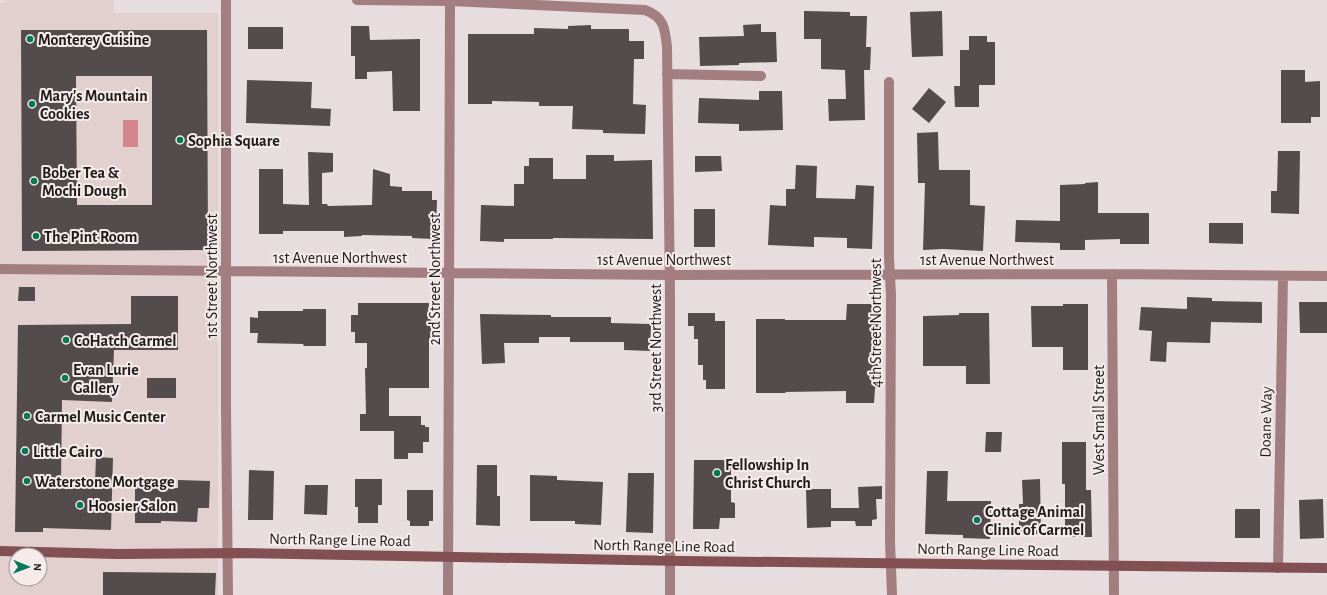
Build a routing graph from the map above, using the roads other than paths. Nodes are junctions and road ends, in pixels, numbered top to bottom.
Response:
1 (226, 0) edge
2 (356, 0) edge
3 (450, 1) junction
4 (667, 74) junction
5 (761, 76) dead end
6 (889, 82) dead end
7 (0, 269) edge
8 (227, 271) junction
9 (449, 273) junction
10 (890, 274) junction
11 (1112, 274) junction
12 (669, 275) junction
13 (1283, 276) junction
14 (1327, 276) edge
15 (0, 551) edge
16 (227, 553) junction
17 (449, 556) junction
18 (670, 561) junction
19 (891, 563) junction
20 (1114, 566) junction
21 (1278, 568) junction
22 (1327, 568) edge
23 (228, 595) edge
24 (448, 595) edge
25 (670, 595) edge
26 (892, 595) edge
27 (1114, 595) edge

1 - 8 street, 1st Street Northwest
2 - 3 street
3 - 4 street, 3rd Street Northwest
3 - 9 street, 2nd Street Northwest
4 - 5 street
4 - 12 street, 3rd Street Northwest
6 - 10 street, 4th Street Northwest
7 - 8 street, 1st Avenue Northwest
8 - 9 street, 1st Avenue Northwest
8 - 16 street, 1st Street Northwest
9 - 12 street, 1st Avenue Northwest
9 - 17 street, 2nd Street Northwest
10 - 11 street, 1st Avenue Northwest
10 - 12 street, 1st Avenue Northwest
10 - 19 street, 4th Street Northwest
11 - 13 street, 1st Avenue Northwest
11 - 20 street, West Small Street
12 - 18 street, 3rd Street Northwest
13 - 14 street, 1st Avenue Northwest
13 - 21 street, Doane Way
15 - 16 main road, North Range Line Road
16 - 17 main road, North Range Line Road
16 - 23 street, 1st Street Northwest
17 - 18 main road, North Range Line Road
17 - 24 street, 2nd Street Northwest
18 - 19 main road, North Range Line Road
18 - 25 street, 3rd Street Northwest
19 - 20 main road, North Range Line Road
19 - 26 street, 4th Street Northwest
20 - 21 main road, North Range Line Road
20 - 27 street, West Small Street
21 - 22 main road, North Range Line Road

